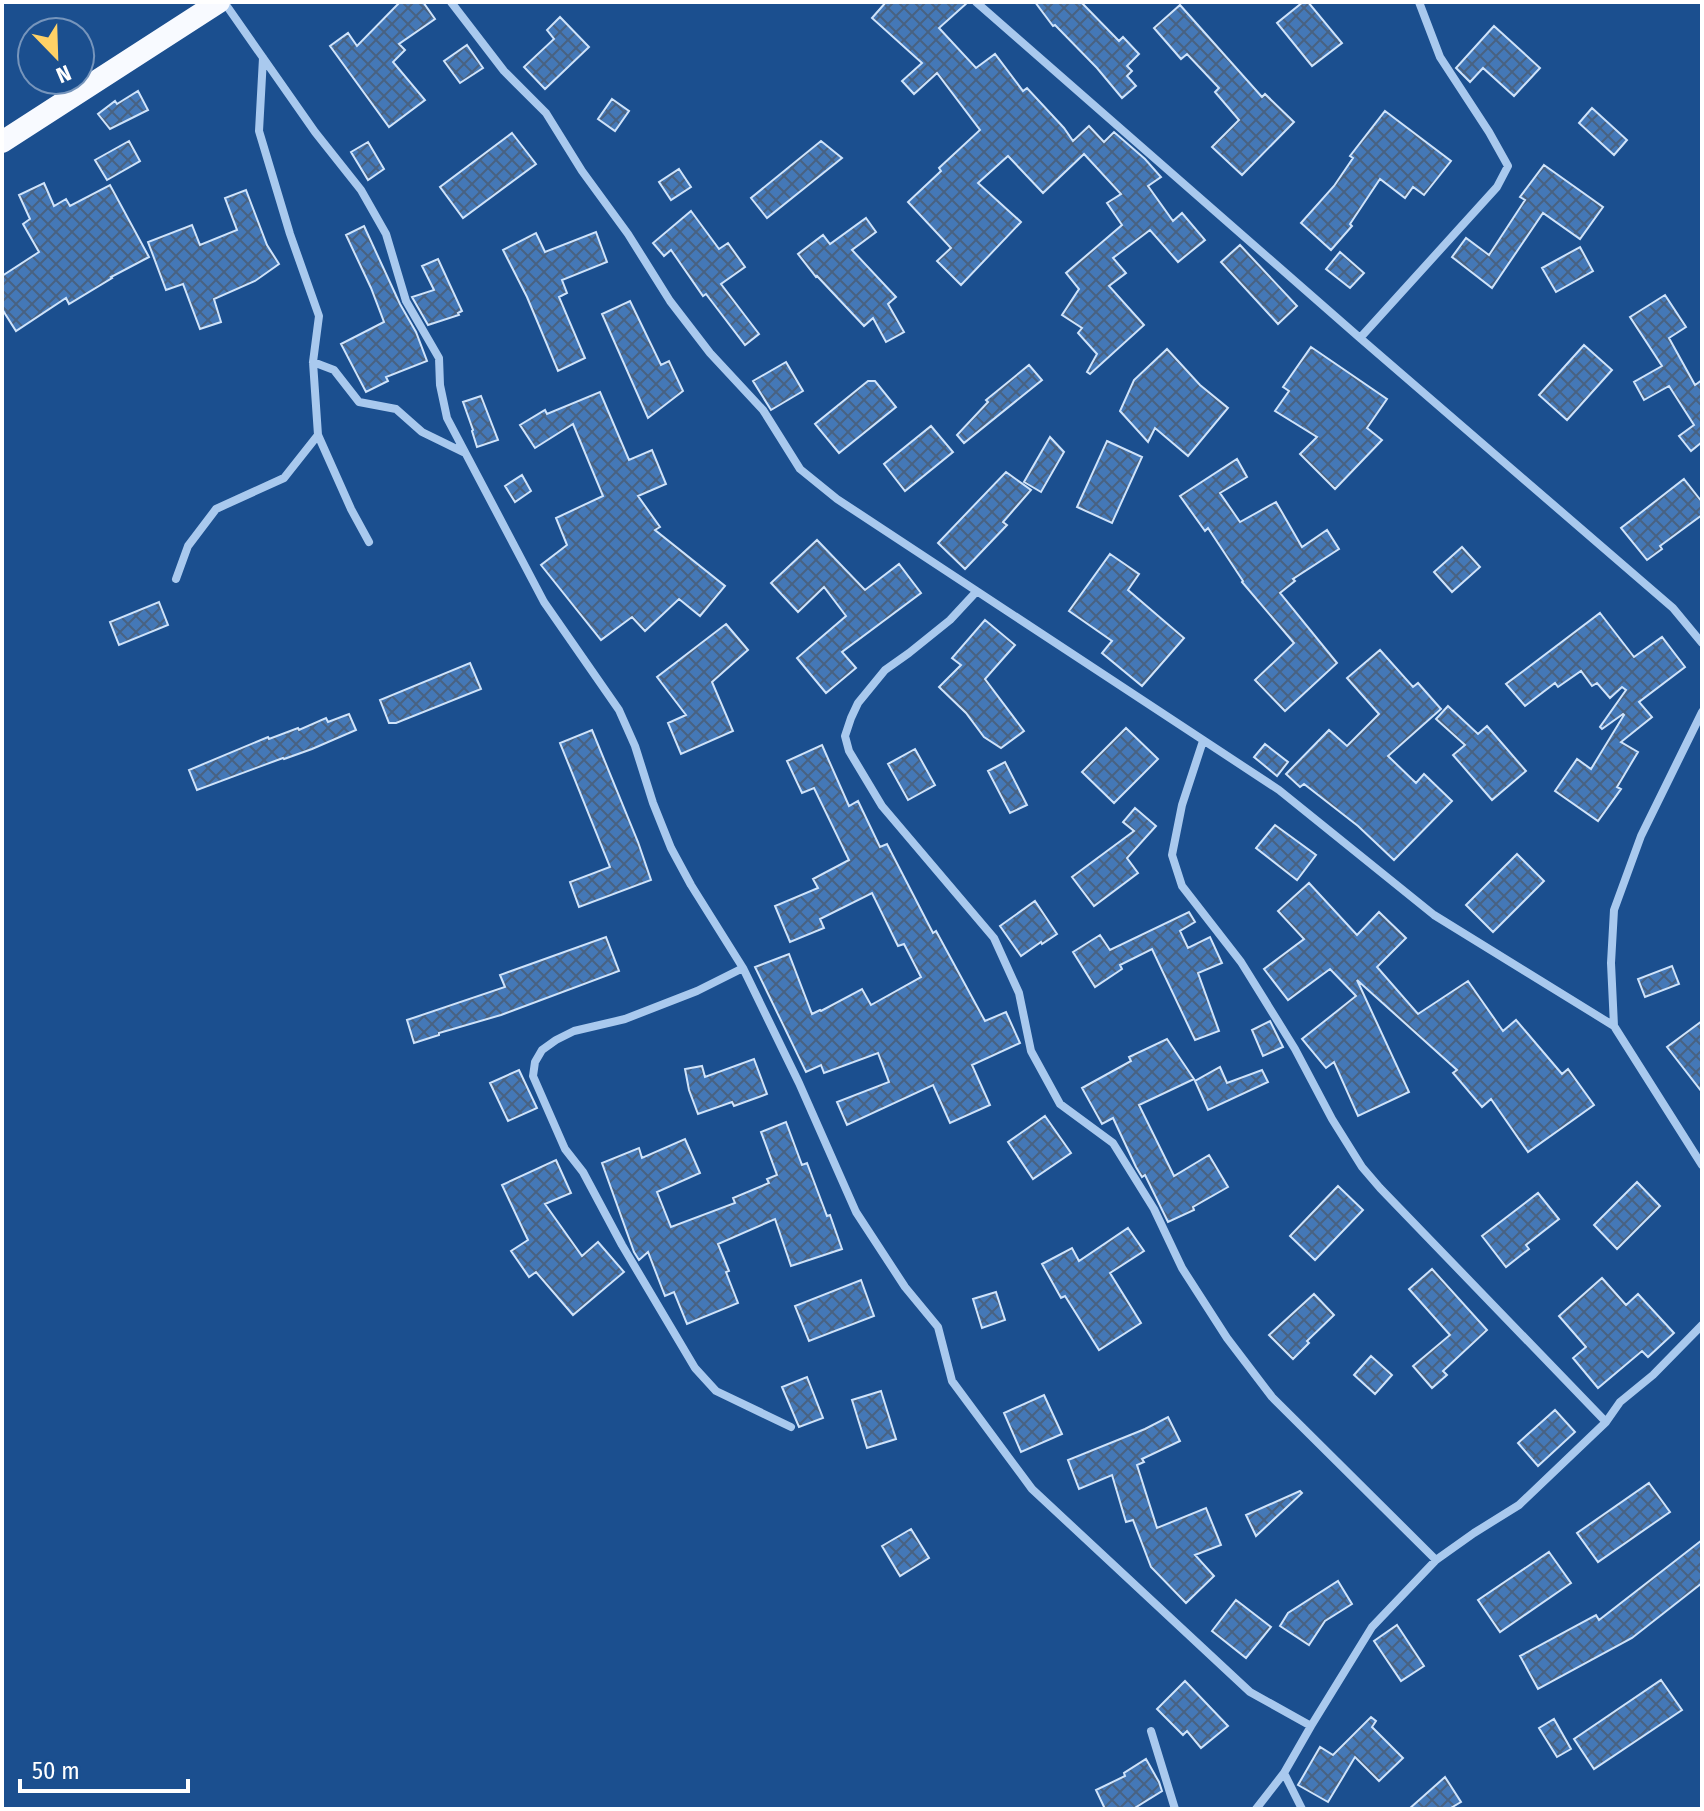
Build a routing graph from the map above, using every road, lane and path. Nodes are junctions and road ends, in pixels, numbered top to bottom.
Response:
1 (222, 2) edge
2 (451, 2) edge
3 (976, 2) edge
4 (1419, 2) edge
5 (263, 57) junction
6 (2, 142) edge
7 (1360, 338) junction
8 (313, 362) junction
9 (318, 435) junction
10 (465, 453) junction
11 (369, 542) dead end
12 (176, 579) dead end
13 (976, 592) junction
14 (1702, 643) edge
15 (1702, 712) edge
16 (1203, 741) junction
17 (743, 968) junction
18 (1614, 1026) junction
19 (1702, 1165) edge
20 (1702, 1325) edge
21 (1606, 1422) junction
22 (791, 1427) dead end
23 (1436, 1560) junction
24 (1311, 1726) junction
25 (1151, 1731) dead end
26 (1284, 1773) junction
27 (1175, 1809) edge
28 (1256, 1809) edge
29 (1302, 1809) edge

1 - 5 street
1 - 6 highway
2 - 13 street
3 - 7 street
4 - 7 street
5 - 8 street
5 - 10 street
7 - 14 street
8 - 9 street
8 - 10 street
9 - 11 street
9 - 12 street
10 - 17 street
13 - 16 street
13 - 23 street
15 - 18 street
16 - 18 street
16 - 21 street
17 - 22 street
17 - 24 street
18 - 19 street
20 - 21 street
21 - 23 street
23 - 24 street
24 - 26 street
25 - 27 street
26 - 28 street
26 - 29 street

